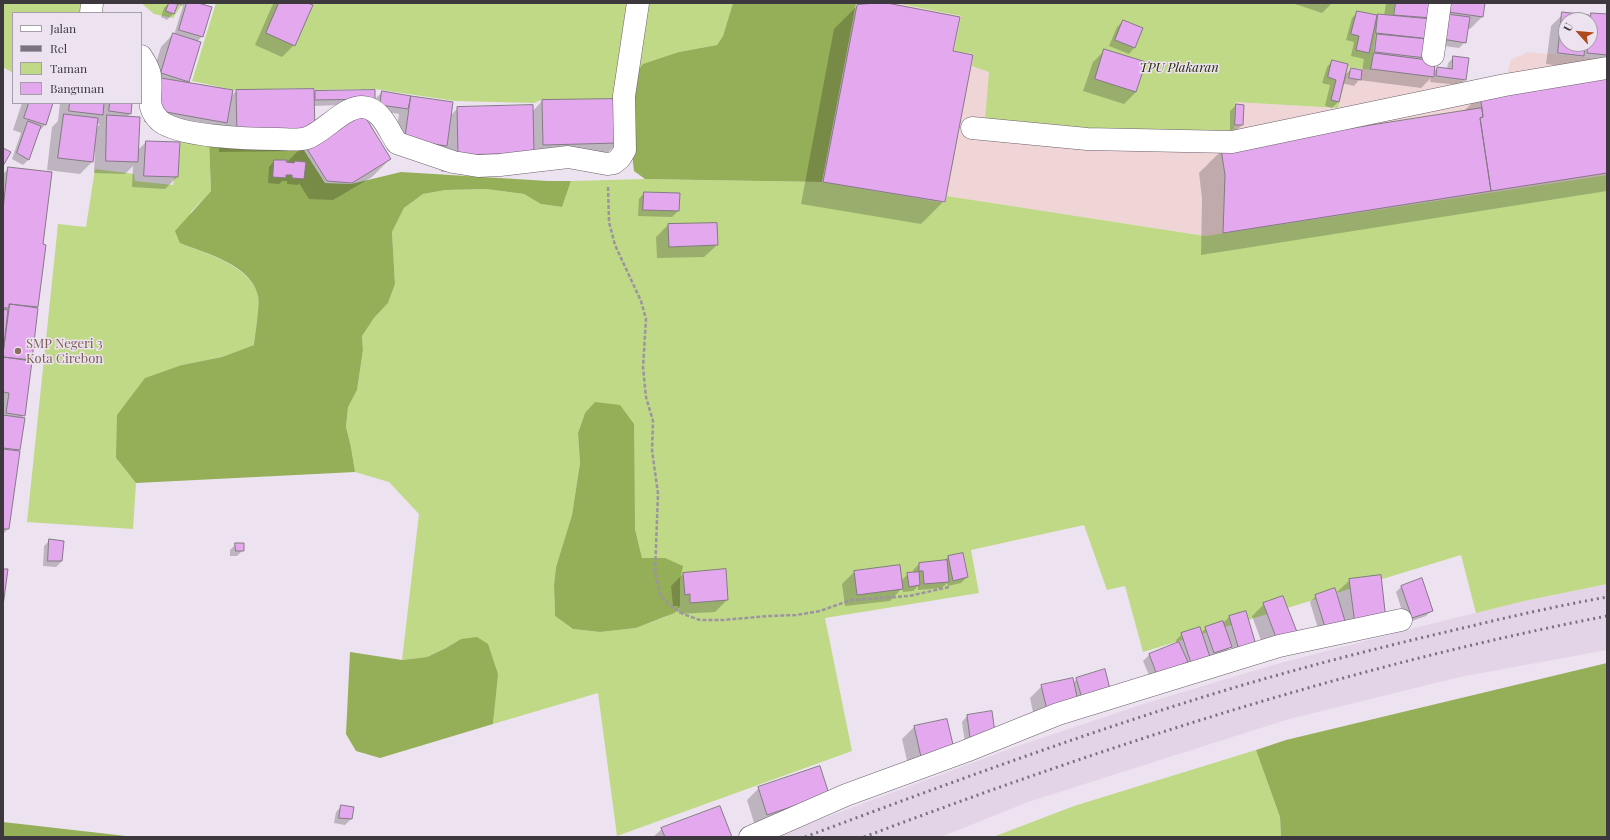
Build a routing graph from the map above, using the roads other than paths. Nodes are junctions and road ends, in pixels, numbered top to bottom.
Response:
1 (638, 3) edge
2 (1440, 3) edge
3 (1433, 55) dead end
4 (142, 58) edge
5 (1607, 68) edge
6 (972, 128) dead end
7 (1401, 620) dead end
8 (750, 837) edge

1 - 4 street
2 - 3 street
5 - 6 street
7 - 8 street

